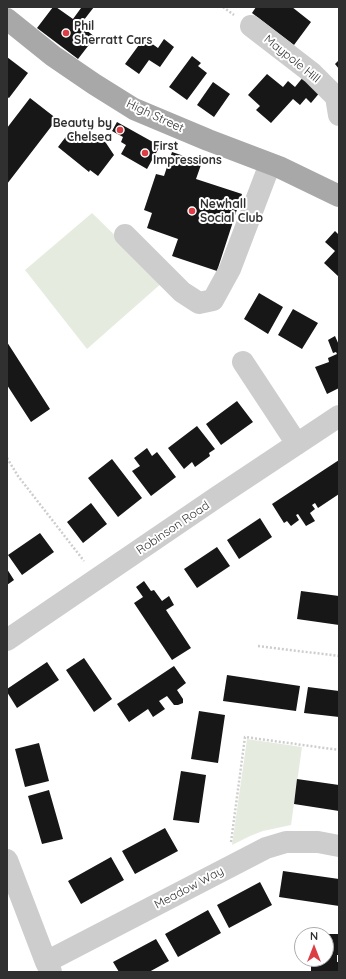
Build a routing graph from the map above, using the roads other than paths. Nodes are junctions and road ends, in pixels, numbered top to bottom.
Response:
1 (7, 19) edge
2 (251, 26) dead end
3 (339, 115) edge
4 (270, 164) junction
5 (339, 196) edge
6 (125, 235) dead end
7 (242, 362) dead end
8 (339, 416) edge
9 (297, 444) junction
10 (7, 640) edge
11 (339, 846) edge
12 (7, 860) edge
13 (49, 967) edge

1 - 4 main road, High Street
2 - 3 street, Maypole Hill
4 - 5 main road, High Street
4 - 6 street
7 - 9 street
8 - 9 street, Robinson Road
9 - 10 street, Robinson Road
11 - 13 street, Meadow Way
12 - 13 street

